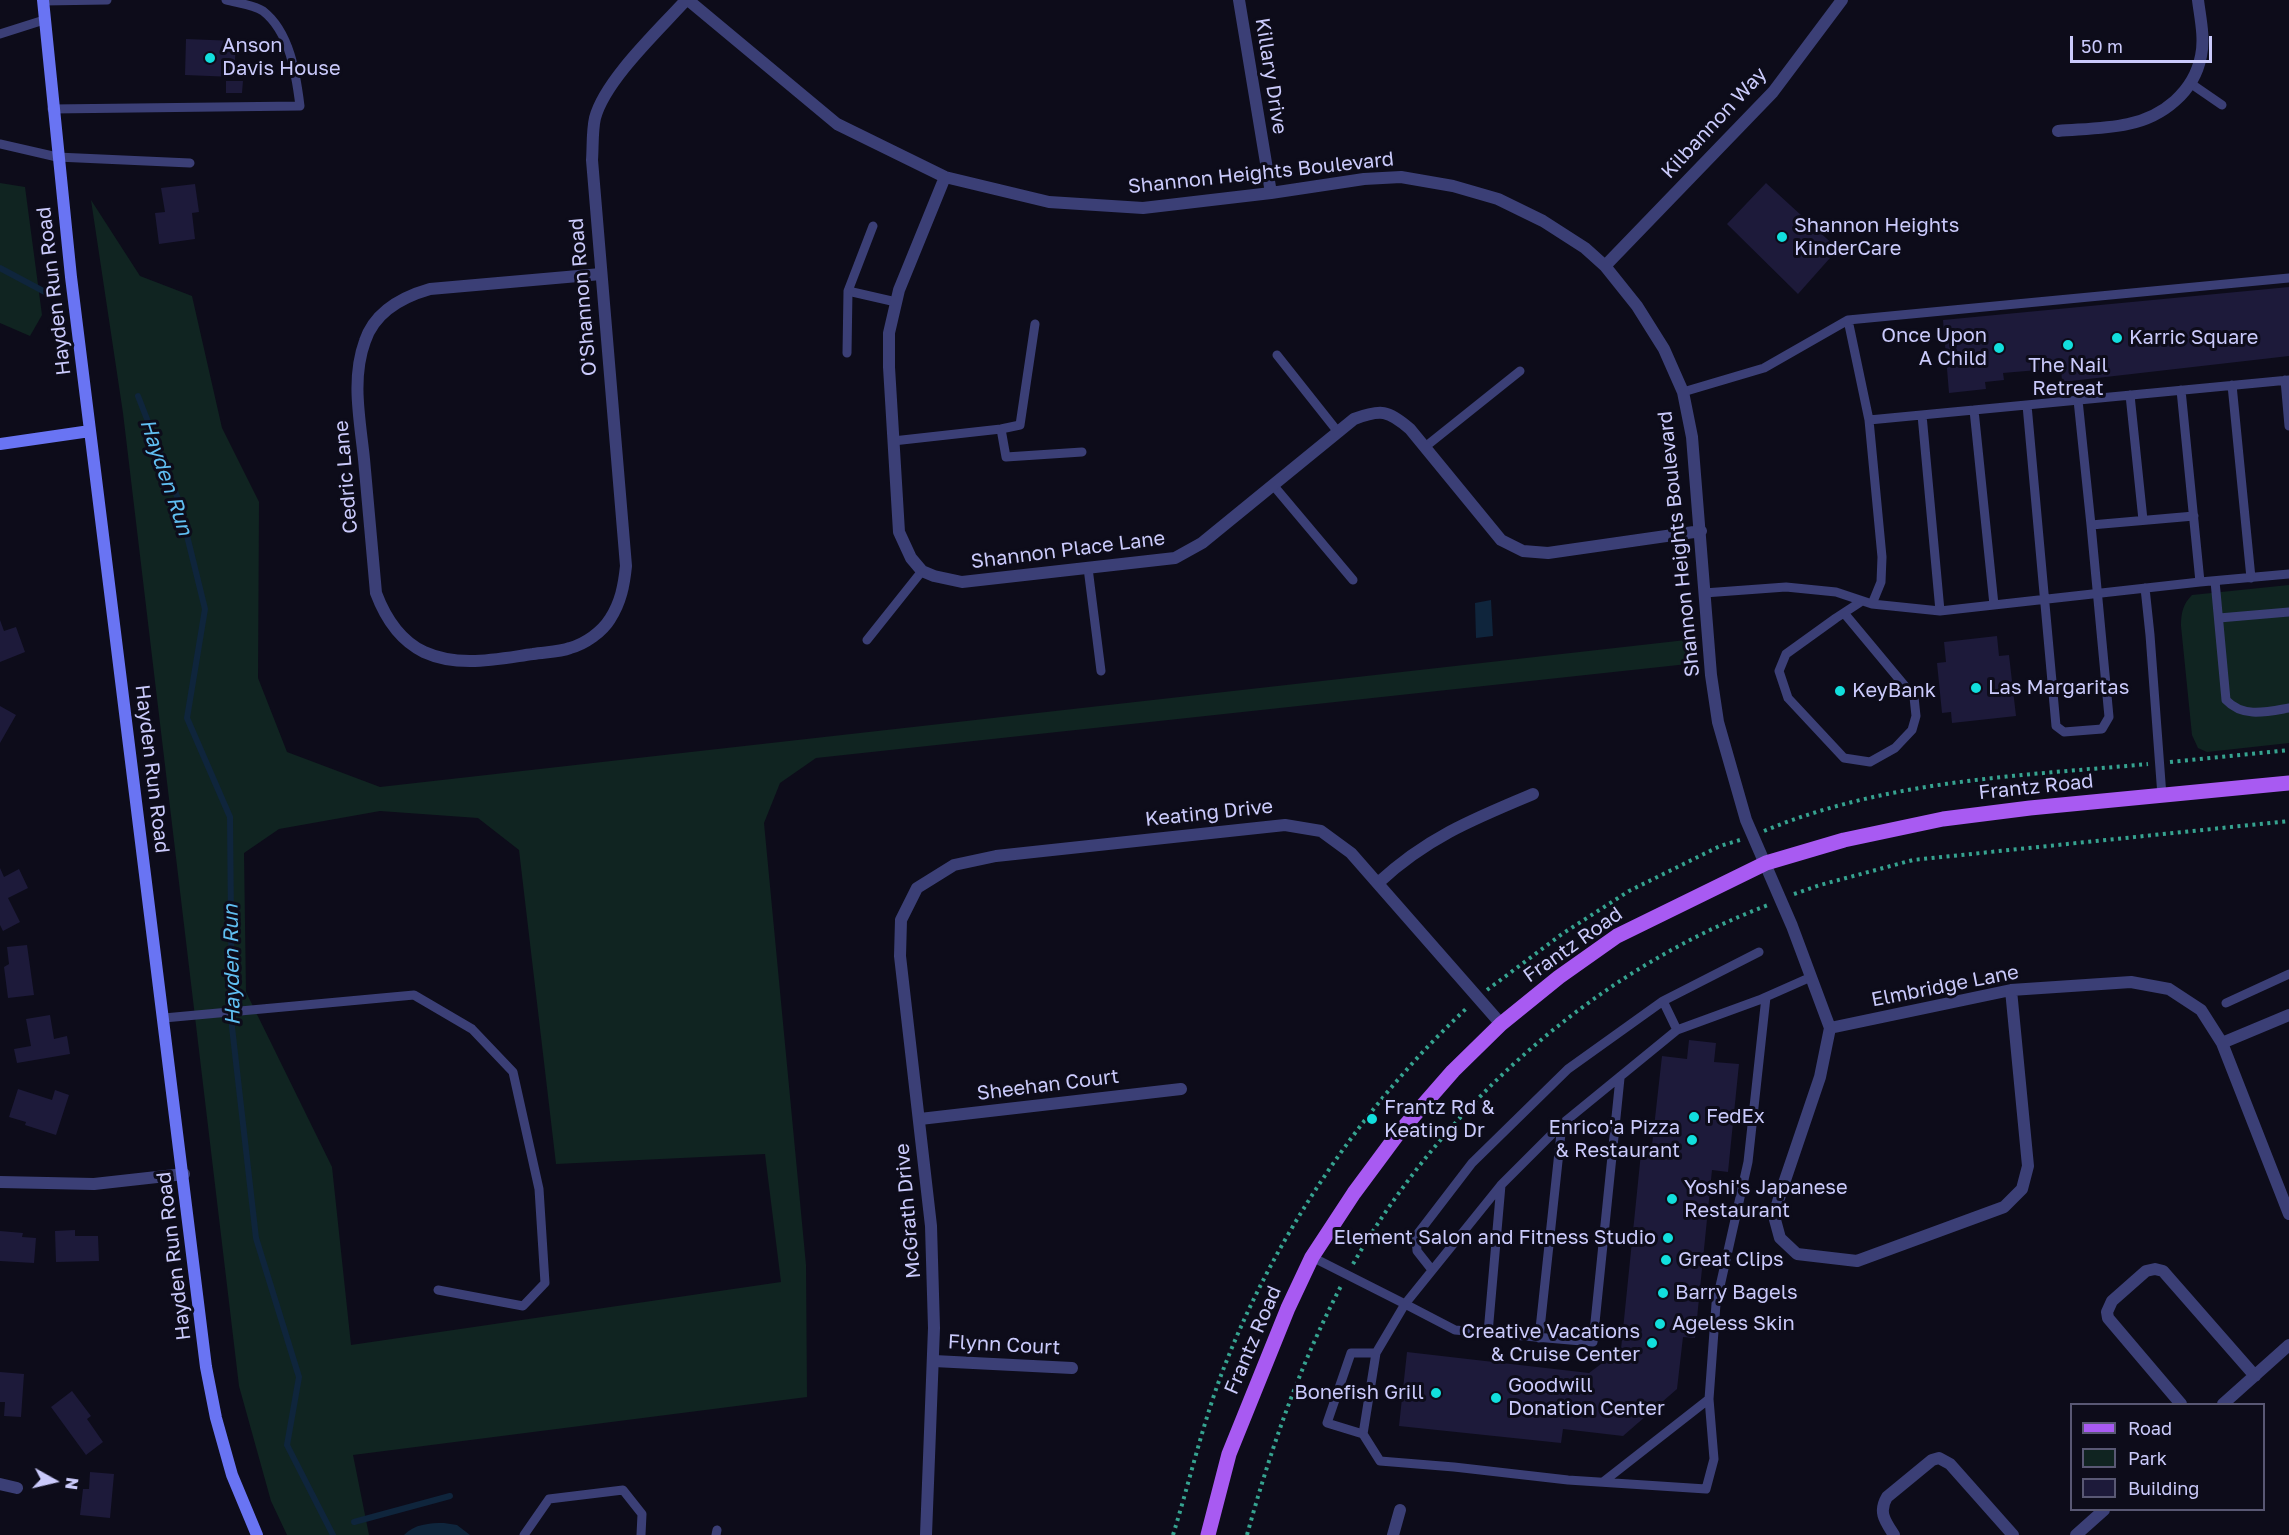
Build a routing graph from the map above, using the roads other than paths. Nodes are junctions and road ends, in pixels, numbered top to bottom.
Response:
1 (106, 0) edge
2 (226, 0) edge
3 (687, 0) edge
4 (1239, 0) edge
5 (1842, 0) edge
6 (2198, 0) edge
7 (43, 1) edge
8 (44, 20) junction
9 (0, 34) edge
10 (2190, 83) junction
11 (2222, 105) dead end
12 (52, 109) junction
13 (2058, 130) dead end
14 (0, 144) edge
15 (57, 157) junction
16 (190, 163) dead end
17 (945, 177) junction
18 (1271, 193) junction
19 (873, 226) dead end
20 (1605, 266) junction
21 (601, 274) junction
22 (2289, 278) edge
23 (848, 291) junction
24 (896, 302) junction
25 (1848, 320) junction
26 (1035, 324) dead end
27 (847, 353) dead end
28 (1277, 355) dead end
29 (1520, 371) dead end
30 (2287, 380) edge
31 (2232, 385) junction
32 (2181, 390) junction
33 (1683, 392) junction
34 (2130, 395) junction
35 (2078, 400) junction
36 (2026, 405) junction
37 (1974, 410) junction
38 (1922, 415) junction
39 (1869, 420) junction
40 (2289, 426) edge
41 (1001, 429) junction
42 (90, 431) junction
43 (1338, 432) junction
44 (893, 441) junction
45 (0, 444) edge
46 (1425, 447) junction
47 (1082, 452) dead end
48 (1273, 486) junction
49 (2193, 516) junction
50 (2143, 520) junction
51 (2091, 525) junction
52 (1701, 531) junction
53 (1088, 568) junction
54 (922, 571) junction
55 (2289, 574) edge
56 (2251, 578) junction
57 (1353, 580) dead end
58 (2216, 581) junction
59 (2200, 582) junction
60 (2145, 588) junction
61 (1704, 593) junction
62 (2098, 594) junction
63 (2046, 599) junction
64 (1867, 602) junction
65 (1994, 605) junction
66 (1940, 611) junction
67 (2289, 612) edge
68 (1844, 613) junction
69 (2219, 618) junction
70 (610, 620) joint
71 (867, 640) dead end
72 (1101, 671) dead end
73 (2289, 708) edge
74 (2289, 783) edge
75 (1533, 794) dead end
76 (2162, 796) junction
77 (1766, 863) junction
78 (1378, 883) junction
79 (917, 888) joint
80 (1759, 952) dead end
81 (2289, 974) edge
82 (1811, 977) junction
83 (2011, 990) junction
84 (1766, 997) junction
85 (1663, 1002) junction
86 (2226, 1002) dead end
87 (2289, 1015) edge
88 (164, 1018) junction
89 (1501, 1024) junction
90 (1830, 1028) junction
91 (1677, 1030) junction
92 (2222, 1042) junction
93 (1620, 1078) junction
94 (1181, 1089) dead end
95 (920, 1119) junction
96 (1562, 1124) junction
97 (184, 1174) junction
98 (0, 1182) edge
99 (1501, 1185) junction
100 (2289, 1214) edge
101 (1312, 1257) junction
102 (1432, 1270) junction
103 (438, 1290) dead end
104 (1404, 1304) junction
105 (1488, 1333) junction
106 (1539, 1338) junction
107 (2289, 1345) edge
108 (1376, 1353) junction
109 (934, 1361) junction
110 (1072, 1368) dead end
111 (2255, 1376) junction
112 (1709, 1399) junction
113 (2180, 1403) edge
114 (2224, 1403) edge
115 (1363, 1434) junction
116 (1603, 1482) junction
117 (0, 1484) edge
118 (17, 1488) dead end
119 (1400, 1510) dead end
120 (2102, 1511) edge
121 (257, 1535) edge
122 (524, 1535) edge
123 (641, 1535) edge
124 (926, 1535) edge
125 (1208, 1535) edge
126 (1393, 1535) edge
127 (1894, 1535) edge
128 (2013, 1535) edge
129 (2076, 1535) edge

1 - 7 lane
2 - 12 lane
3 - 17 street, Shannon Heights Boulevard
3 - 21 street, O'Shannon Road
4 - 18 street, Killary Drive
5 - 20 street, Kilbannon Way
6 - 10 street
7 - 8 main road, Hayden Run Road
8 - 9 lane
8 - 12 main road, Hayden Run Road
10 - 11 lane
10 - 13 street
12 - 15 main road, Hayden Run Road
14 - 15 lane
15 - 16 lane
15 - 42 main road, Hayden Run Road
17 - 18 street, Shannon Heights Boulevard
17 - 24 street
18 - 20 street, Shannon Heights Boulevard
19 - 23 lane
20 - 33 street, Shannon Heights Boulevard
21 - 70 street, O'Shannon Road
21 - 70 street, Cedric Lane
22 - 25 lane
23 - 24 lane
23 - 27 lane
24 - 44 street
25 - 33 lane
25 - 39 lane
26 - 41 lane
28 - 43 lane
29 - 46 lane
30 - 31 lane
30 - 40 lane
31 - 32 lane
31 - 56 lane
32 - 34 lane
32 - 49 lane
33 - 52 street, Shannon Heights Boulevard
34 - 35 lane
34 - 50 lane
35 - 36 lane
35 - 51 lane
36 - 37 lane
36 - 63 lane
37 - 38 lane
37 - 65 lane
38 - 39 lane
38 - 66 lane
39 - 64 lane
41 - 44 lane
41 - 47 lane
42 - 45 main road
42 - 88 main road, Hayden Run Road
43 - 46 street, Shannon Place Lane
43 - 48 street, Shannon Place Lane
44 - 54 street
46 - 52 street, Shannon Place Lane
48 - 53 street, Shannon Place Lane
48 - 57 lane
49 - 50 lane
49 - 59 lane
50 - 51 lane
51 - 62 lane
52 - 61 street, Shannon Heights Boulevard
53 - 54 street, Shannon Place Lane
53 - 72 lane
54 - 71 lane
55 - 56 lane
56 - 58 lane
58 - 59 lane
58 - 69 lane
59 - 60 lane
60 - 62 lane
60 - 76 lane
61 - 64 lane
61 - 77 street, Shannon Heights Boulevard
62 - 63 lane
62 - 63 lane
63 - 65 lane
64 - 66 lane
64 - 68 lane
65 - 66 lane
67 - 69 lane
68 - 68 lane
69 - 73 lane
74 - 76 main road, Frantz Road
75 - 78 street
76 - 77 main road, Frantz Road
77 - 82 street
77 - 89 main road, Frantz Road
78 - 79 street, Keating Drive
78 - 89 street, Keating Drive
79 - 95 street, McGrath Drive
80 - 85 lane
81 - 86 lane
82 - 84 lane
82 - 90 street
83 - 90 street, Elmbridge Lane
83 - 90 street
83 - 92 street, Elmbridge Lane
84 - 91 lane
84 - 112 lane
85 - 91 lane
85 - 102 lane
87 - 92 street
88 - 97 main road, Hayden Run Road
88 - 103 lane
89 - 101 main road, Frantz Road
91 - 93 lane
92 - 100 street, Elmbridge Lane
93 - 96 lane
93 - 106 lane
94 - 95 street, Sheehan Court
95 - 109 street, McGrath Drive
96 - 99 lane
96 - 106 lane
97 - 98 street
97 - 121 main road, Hayden Run Road
99 - 102 lane
99 - 105 lane
101 - 104 lane
101 - 125 main road, Frantz Road
102 - 104 lane
104 - 105 lane
104 - 108 lane
105 - 106 lane
107 - 111 street
108 - 115 lane
108 - 115 lane
109 - 110 street, Flynn Court
109 - 124 street, McGrath Drive
111 - 113 street
111 - 114 street
112 - 116 lane
112 - 116 lane
115 - 116 lane
117 - 118 street
119 - 126 street
120 - 129 street
122 - 123 lane
127 - 128 street

